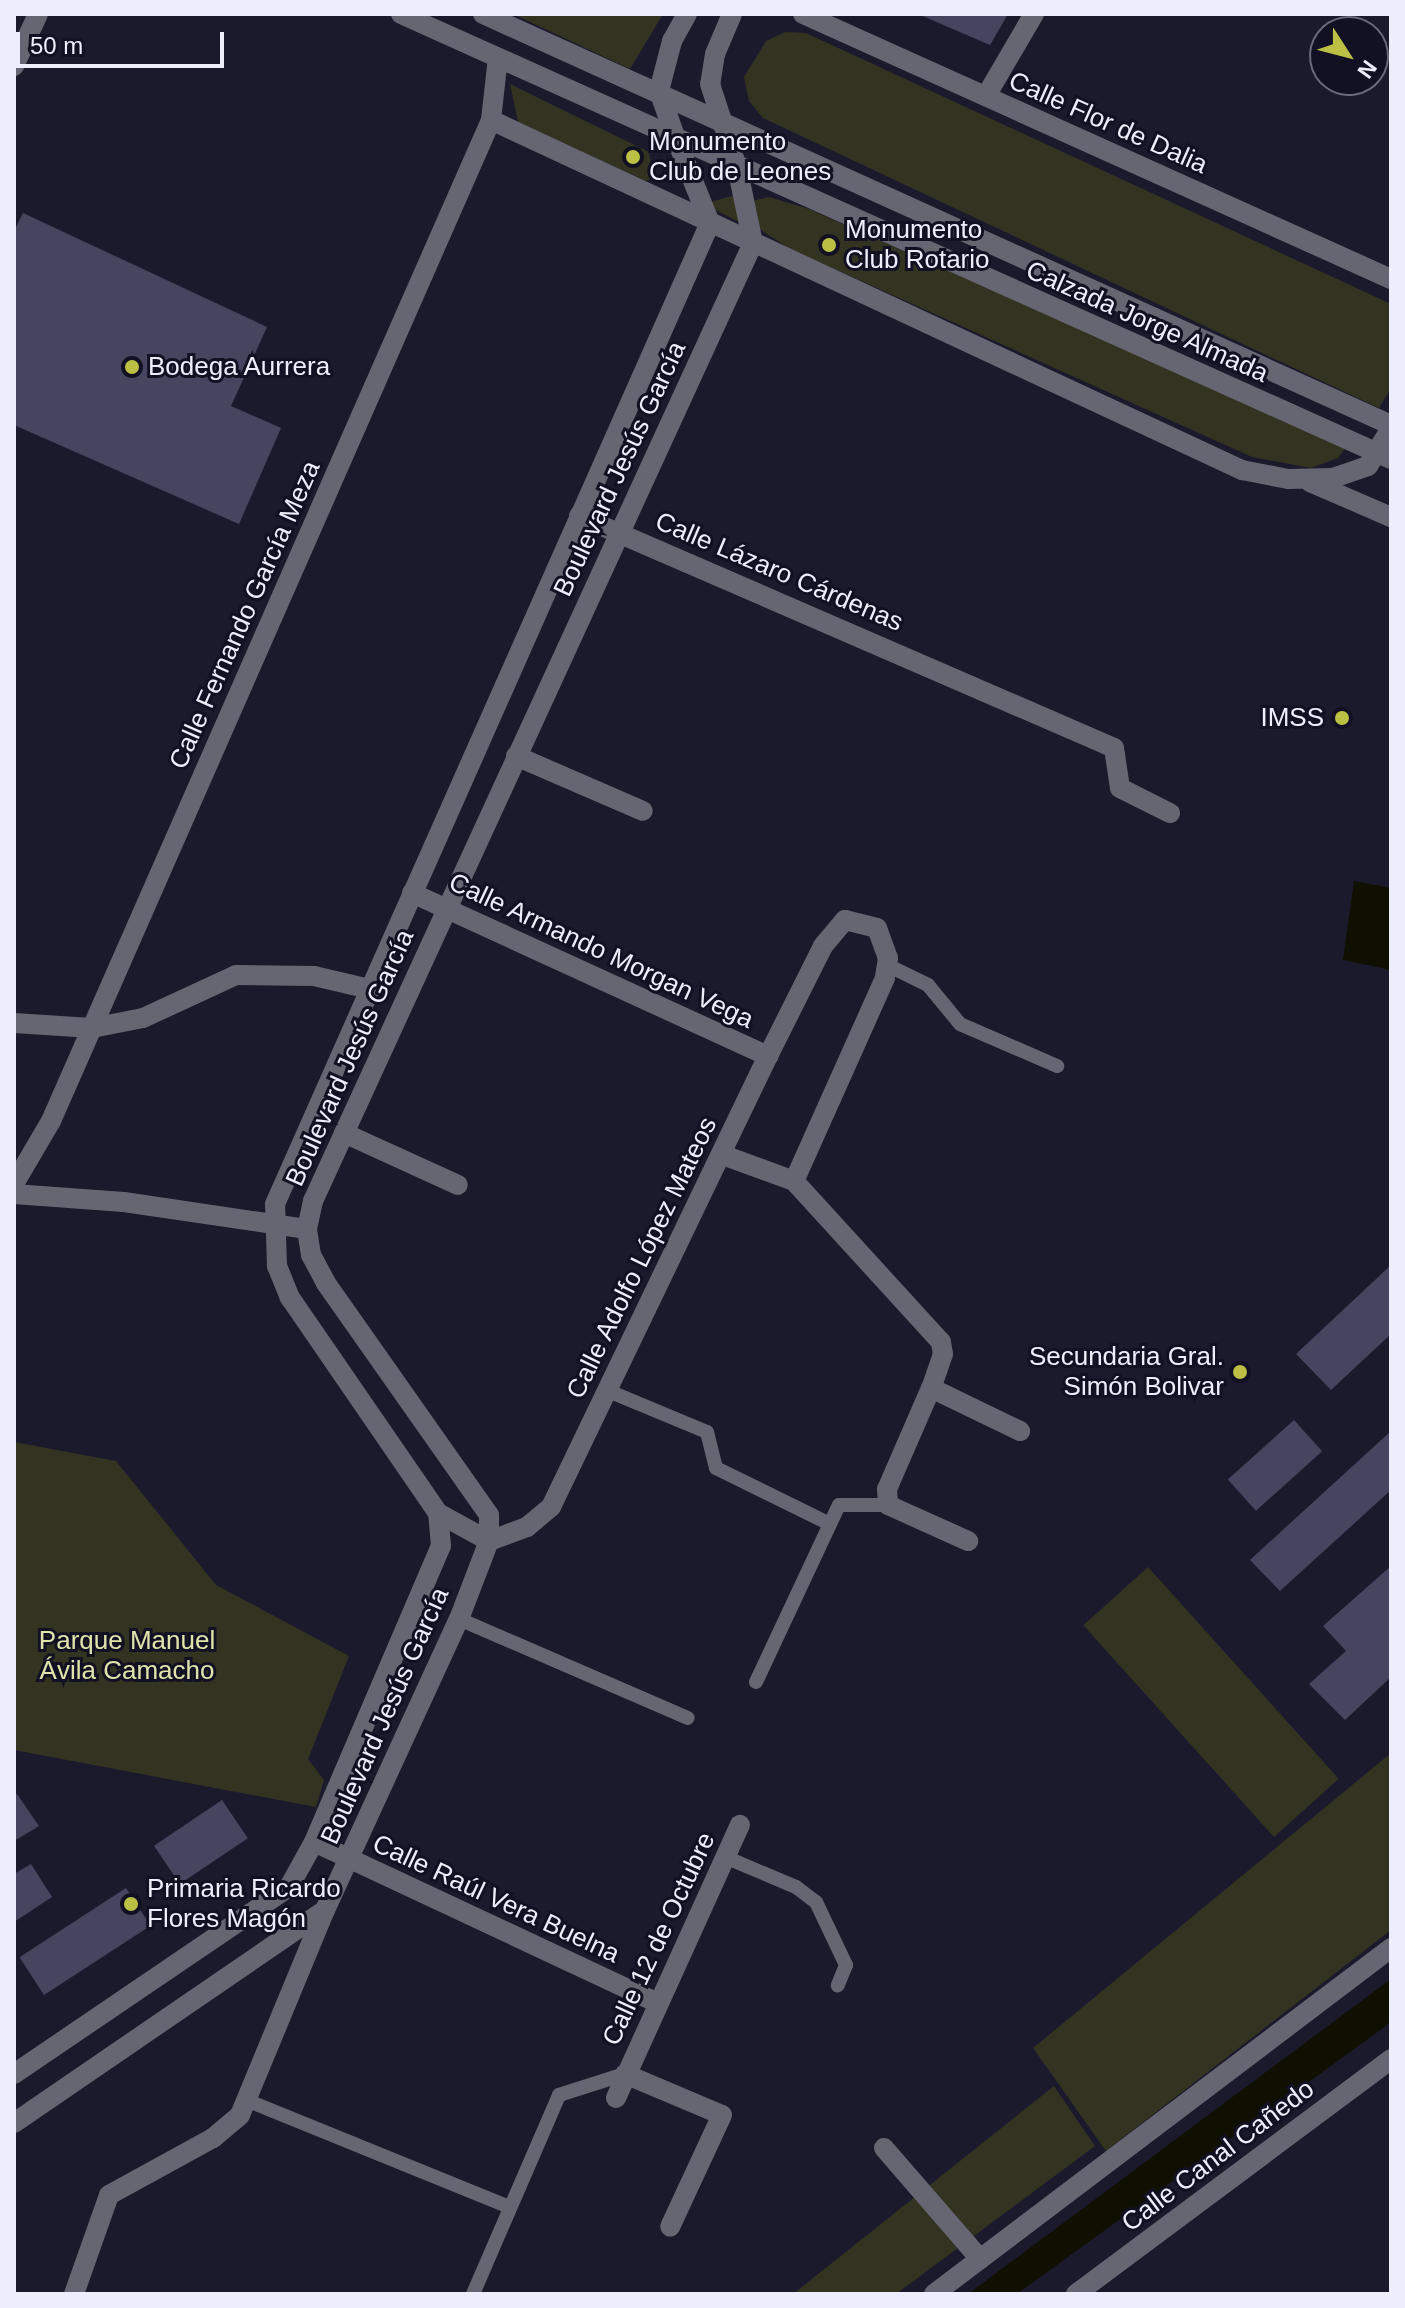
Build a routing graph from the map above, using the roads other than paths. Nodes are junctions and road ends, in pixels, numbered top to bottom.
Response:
1 (38, 14) edge
2 (401, 14) edge
3 (483, 14) edge
4 (687, 14) edge
5 (732, 14) edge
6 (803, 14) edge
7 (1034, 14) edge
8 (498, 58) junction
9 (14, 66) edge
10 (659, 91) junction
11 (986, 96) junction
12 (491, 120) junction
13 (721, 121) junction
14 (676, 139) junction
15 (737, 167) junction
16 (710, 223) junction
17 (753, 243) junction
18 (1391, 279) edge
19 (1391, 427) edge
20 (1384, 456) edge
21 (1306, 480) junction
22 (579, 516) junction
23 (1391, 517) edge
24 (619, 532) junction
25 (516, 756) junction
26 (643, 811) dead end
27 (1170, 813) dead end
28 (412, 893) junction
29 (447, 908) junction
30 (887, 965) junction
31 (370, 989) junction
32 (14, 1023) edge
33 (92, 1028) junction
34 (768, 1056) junction
35 (1057, 1066) dead end
36 (344, 1133) junction
37 (723, 1155) junction
38 (794, 1181) junction
39 (14, 1184) edge
40 (458, 1185) dead end
41 (14, 1194) edge
42 (274, 1227) junction
43 (307, 1229) junction
44 (931, 1388) junction
45 (606, 1390) junction
46 (1020, 1431) dead end
47 (888, 1505) junction
48 (438, 1513) junction
49 (830, 1524) junction
50 (489, 1541) junction
51 (968, 1541) dead end
52 (459, 1619) junction
53 (756, 1682) dead end
54 (688, 1718) dead end
55 (740, 1825) dead end
56 (314, 1842) junction
57 (725, 1857) junction
58 (351, 1860) junction
59 (325, 1910) junction
60 (1391, 1948) edge
61 (838, 1985) dead end
62 (657, 2003) junction
63 (1391, 2059) edge
64 (14, 2074) edge
65 (625, 2074) junction
66 (616, 2098) dead end
67 (246, 2100) junction
68 (14, 2123) edge
69 (884, 2148) dead end
70 (510, 2207) junction
71 (670, 2227) dead end
72 (980, 2259) junction
73 (74, 2294) edge
74 (473, 2294) edge
75 (934, 2294) edge
76 (1076, 2294) edge

1 - 9 street
2 - 8 street, Calzada Jorge Almada
3 - 10 street, Calzada Jorge Almada
4 - 10 street
5 - 13 street
6 - 11 street, Calle Flor de Dalia
7 - 11 street
8 - 12 street, Calle Fernando García Meza
8 - 14 street, Calzada Jorge Almada
10 - 13 street, Calzada Jorge Almada
10 - 14 street
11 - 18 street, Calle Flor de Dalia
12 - 16 street
12 - 33 street, Calle Fernando García Meza
13 - 15 street
13 - 19 street, Calzada Jorge Almada
14 - 15 street, Calzada Jorge Almada
14 - 16 street
15 - 17 street
15 - 20 street, Calzada Jorge Almada
16 - 17 street
16 - 22 street, Boulevard Jesús García
17 - 21 street
17 - 24 street, Boulevard Jesús García
19 - 20 street
20 - 21 street
21 - 23 street
22 - 24 street, Calle Lázaro Cárdenas
22 - 28 street, Boulevard Jesús García
24 - 25 street, Boulevard Jesús García
24 - 27 street, Calle Lázaro Cárdenas
25 - 26 street
25 - 29 street, Boulevard Jesús García
28 - 29 street, Calle Armando Morgan Vega
28 - 31 street, Boulevard Jesús García
29 - 34 street, Calle Armando Morgan Vega
29 - 36 street, Boulevard Jesús García
30 - 34 street, Calle Adolfo López Mateos
30 - 35 lane
30 - 38 street
31 - 33 street
31 - 42 street, Boulevard Jesús García
32 - 33 street
33 - 39 street, Calle Fernando García Meza
34 - 37 street, Calle Adolfo López Mateos
36 - 40 street
36 - 43 street, Boulevard Jesús García
37 - 38 street
37 - 45 street, Calle Adolfo López Mateos
38 - 44 street
41 - 42 street
42 - 43 street
42 - 48 street, Boulevard Jesús García
43 - 50 street, Boulevard Jesús García
44 - 46 street
44 - 47 street
45 - 49 lane
45 - 50 street, Calle Adolfo López Mateos
47 - 49 lane
47 - 51 street
48 - 50 street
48 - 56 street, Boulevard Jesús García
49 - 53 lane
50 - 52 street, Boulevard Jesús García
52 - 54 lane
52 - 58 street, Boulevard Jesús García
55 - 57 street, Calle 12 de Octubre
56 - 58 street, Calle Raúl Vera Buelna
56 - 64 street, Boulevard Jesús García
57 - 61 lane
57 - 62 street, Calle 12 de Octubre
58 - 59 street, Boulevard Jesús García
58 - 62 street, Calle Raúl Vera Buelna
59 - 67 street
59 - 68 street, Boulevard Jesús García
60 - 72 street
62 - 65 street, Calle 12 de Octubre
63 - 76 street, Calle Canal Cañedo
65 - 66 street, Calle 12 de Octubre
65 - 70 lane, Calle 12 de Octubre
65 - 71 street
67 - 70 lane
67 - 73 street
69 - 72 street
70 - 74 lane, Calle 12 de Octubre
72 - 75 street

